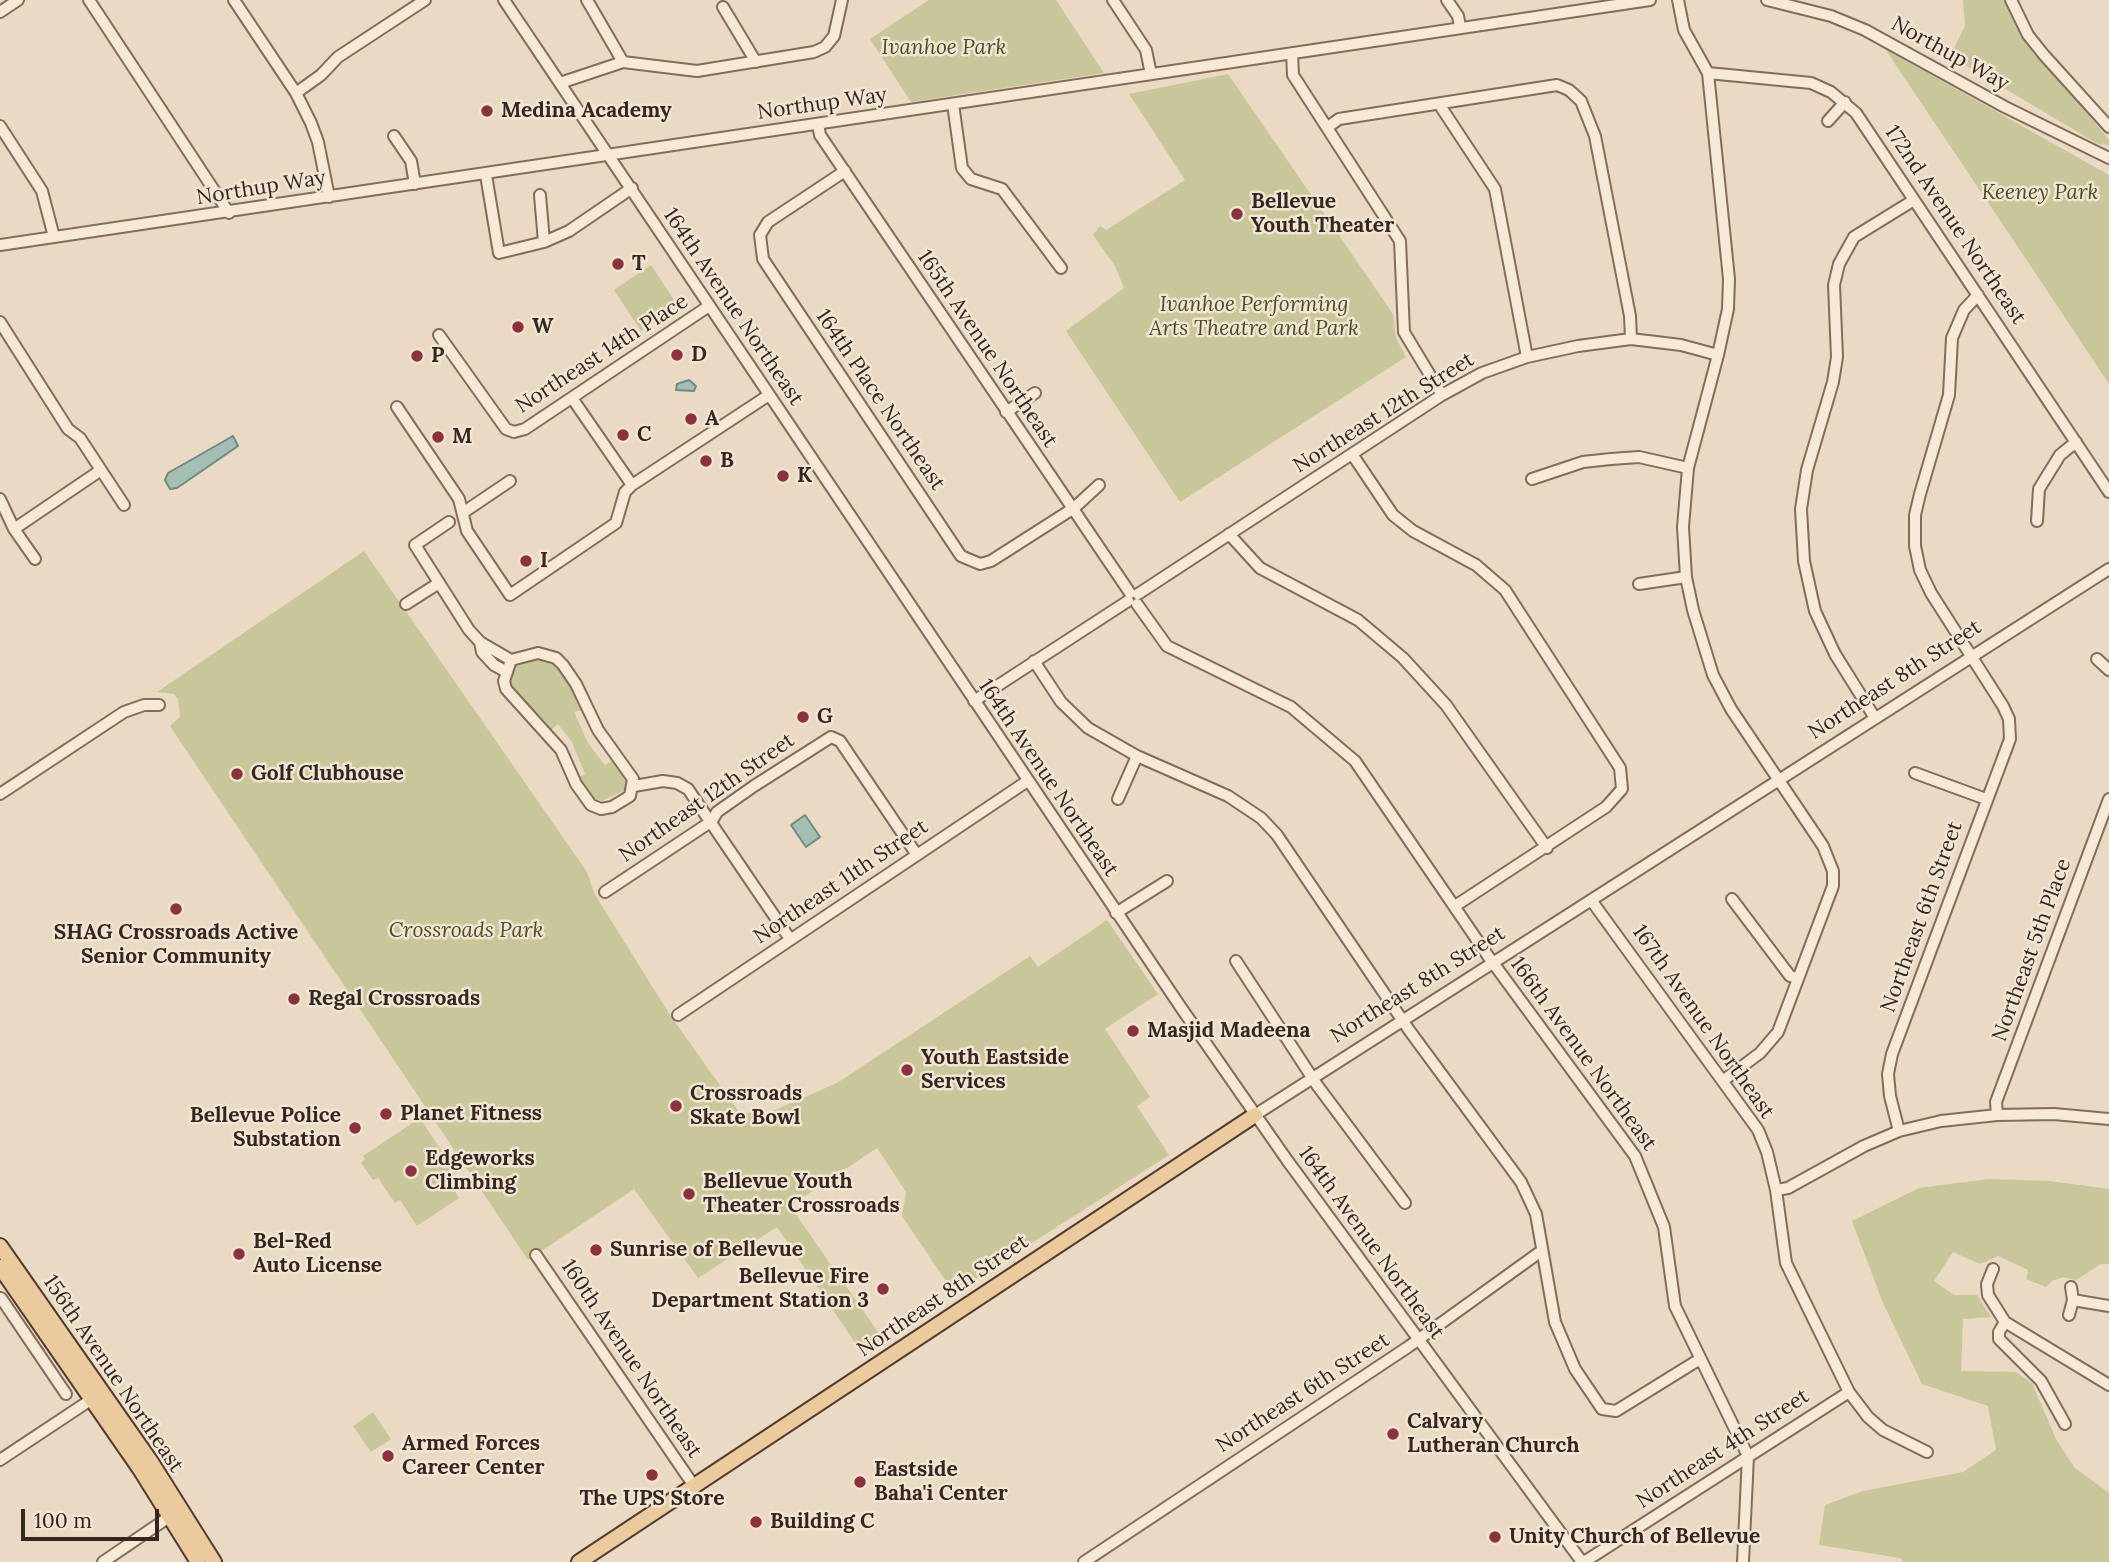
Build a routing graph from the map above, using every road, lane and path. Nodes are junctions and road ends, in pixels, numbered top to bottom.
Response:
1 (18, 0) edge
2 (89, 0) edge
3 (234, 0) edge
4 (425, 0) edge
5 (504, 0) edge
6 (586, 0) edge
7 (842, 0) edge
8 (1113, 0) edge
9 (1447, 0) edge
10 (1650, 0) edge
11 (1678, 0) edge
12 (1767, 0) edge
13 (2011, 0) edge
14 (1566, 6) edge
15 (723, 7) dead end
16 (0, 12) edge
17 (1460, 27) junction
18 (1292, 53) junction
19 (623, 62) junction
20 (756, 62) junction
21 (1707, 73) junction
22 (1151, 74) junction
23 (560, 83) junction
24 (296, 93) junction
25 (1845, 102) junction
26 (953, 104) junction
27 (1439, 104) junction
28 (1828, 121) dead end
29 (818, 124) junction
30 (0, 126) edge
31 (1328, 127) junction
32 (2109, 127) edge
33 (394, 136) dead end
34 (609, 156) junction
35 (2109, 158) edge
36 (845, 172) junction
37 (486, 175) junction
38 (415, 184) junction
39 (632, 188) junction
40 (540, 195) dead end
41 (328, 197) junction
42 (1914, 200) junction
43 (229, 213) junction
44 (54, 237) junction
45 (544, 242) junction
46 (0, 245) edge
47 (1061, 268) dead end
48 (1979, 295) junction
49 (709, 306) junction
50 (0, 322) edge
51 (439, 334) dead end
52 (1631, 339) junction
53 (1718, 355) junction
54 (1527, 357) junction
55 (1035, 393) dead end
56 (769, 395) junction
57 (1442, 395) junction
58 (572, 398) junction
59 (397, 407) dead end
60 (1006, 412) junction
61 (2076, 442) junction
62 (1352, 454) junction
63 (1688, 468) junction
64 (101, 470) junction
65 (1532, 479) dead end
66 (509, 481) dead end
67 (632, 485) junction
68 (1098, 485) dead end
69 (2109, 492) edge
70 (0, 499) edge
71 (124, 505) dead end
72 (1074, 508) junction
73 (464, 512) junction
74 (2037, 521) dead end
75 (449, 522) dead end
76 (14, 529) junction
77 (1229, 534) junction
78 (35, 559) dead end
79 (2109, 569) edge
80 (1686, 577) junction
81 (439, 583) junction
82 (1639, 584) dead end
83 (1133, 598) junction
84 (406, 604) dead end
85 (480, 642) junction
86 (1971, 657) junction
87 (2097, 659) dead end
88 (511, 660) junction
89 (1034, 662) junction
90 (2109, 670) edge
91 (507, 672) junction
92 (974, 701) junction
93 (159, 705) dead end
94 (1875, 718) junction
95 (1339, 745) joint
96 (1137, 756) junction
97 (1914, 773) dead end
98 (1777, 780) junction
99 (1026, 782) junction
100 (634, 786) junction
101 (0, 794) edge
102 (1118, 799) dead end
103 (1986, 799) junction
104 (2109, 799) edge
105 (712, 821) junction
106 (1546, 848) junction
107 (917, 855) junction
108 (1167, 881) dead end
109 (605, 892) dead end
110 (1732, 899) dead end
111 (1591, 900) junction
112 (1455, 906) junction
113 (1116, 914) junction
114 (790, 939) junction
115 (1236, 961) dead end
116 (1493, 962) junction
117 (1797, 978) junction
118 (678, 1015) dead end
119 (1402, 1020) junction
120 (1313, 1077) junction
121 (1724, 1080) junction
122 (1255, 1115) junction
123 (1997, 1115) junction
124 (2109, 1119) edge
125 (1899, 1131) junction
126 (1776, 1190) junction
127 (1405, 1203) dead end
128 (0, 1246) edge
129 (1540, 1252) junction
130 (536, 1255) dead end
131 (0, 1267) edge
132 (1993, 1269) dead end
133 (2071, 1287) dead end
134 (15, 1290) junction
135 (0, 1298) edge
136 (2073, 1300) junction
137 (2109, 1306) edge
138 (2069, 1315) dead end
139 (2005, 1322) junction
140 (1418, 1339) junction
141 (1700, 1359) junction
142 (2109, 1385) edge
143 (1849, 1392) junction
144 (66, 1394) dead end
145 (92, 1399) junction
146 (2065, 1424) dead end
147 (1927, 1452) dead end
148 (1748, 1456) junction
149 (0, 1460) edge
150 (694, 1486) junction
151 (169, 1517) junction
152 (103, 1562) edge
153 (198, 1562) edge
154 (214, 1562) edge
155 (579, 1562) edge
156 (1084, 1562) edge
157 (1583, 1562) edge
158 (1743, 1562) edge

1 - 16 street
2 - 43 street
3 - 24 street
4 - 24 street
5 - 23 street, 164th Avenue Northeast
6 - 19 street
7 - 20 street
8 - 22 street
9 - 17 street
10 - 14 street, Northup Way
11 - 21 street
12 - 35 street, Northup Way
13 - 32 street
14 - 17 street, Northup Way
15 - 20 street
17 - 18 street, Northup Way
18 - 22 street, Northup Way
18 - 31 street
19 - 20 street
19 - 23 street
21 - 25 street, 172nd Avenue Northeast
21 - 53 street
22 - 26 street, Northup Way
23 - 34 street, 164th Avenue Northeast
24 - 41 street
25 - 28 street
25 - 42 street, 172nd Avenue Northeast
26 - 29 street, Northup Way
26 - 47 street
27 - 31 street
27 - 52 street
27 - 54 street
29 - 34 street, Northup Way
29 - 36 street, 165th Avenue Northeast
30 - 44 street
31 - 57 street
33 - 38 street
34 - 37 street, Northup Way
34 - 39 street, 164th Avenue Northeast
36 - 60 street, 165th Avenue Northeast
36 - 72 street, 164th Place Northeast
37 - 38 street, Northup Way
37 - 45 street
38 - 41 street, Northup Way
39 - 45 street
39 - 49 street, 164th Avenue Northeast
40 - 45 street
41 - 43 street, Northup Way
42 - 48 street, 172nd Avenue Northeast
42 - 94 street
43 - 44 street, Northup Way
44 - 46 street, Northup Way
48 - 61 street, 172nd Avenue Northeast
48 - 86 street
49 - 56 street, 164th Avenue Northeast
49 - 58 street, Northeast 14th Place
50 - 64 street
51 - 58 street, Northeast 14th Place
52 - 53 street, Northeast 12th Street
52 - 54 street, Northeast 12th Street
53 - 63 street
54 - 57 street, Northeast 12th Street
55 - 60 street
56 - 67 street
56 - 92 street, 164th Avenue Northeast
57 - 62 street, Northeast 12th Street
58 - 67 street
59 - 73 street
60 - 72 street, 165th Avenue Northeast
61 - 69 street, 172nd Avenue Northeast
61 - 74 street
62 - 77 street, Northeast 12th Street
62 - 106 street
63 - 65 street
63 - 80 street
64 - 71 street
64 - 76 street
66 - 73 street
67 - 73 street
68 - 72 street
70 - 76 street
72 - 83 street, 165th Avenue Northeast
75 - 81 street
76 - 78 street
77 - 83 street, Northeast 12th Street
77 - 106 street
79 - 86 street, Northeast 8th Street
80 - 82 street
80 - 98 street
81 - 84 street
81 - 85 street
83 - 89 street, Northeast 12th Street
83 - 95 street, 165th Avenue Northeast
85 - 88 street
85 - 91 street
86 - 94 street, Northeast 8th Street
86 - 103 street, Northeast 6th Street
87 - 90 street
88 - 91 street
88 - 100 street
89 - 92 street, Northeast 12th Street
89 - 96 street
91 - 100 street
92 - 99 street, 164th Avenue Northeast
93 - 101 street
94 - 98 street, Northeast 8th Street
95 - 112 street, 166th Avenue Northeast
96 - 102 street
96 - 119 street
97 - 103 street
98 - 111 street, Northeast 8th Street
98 - 117 street
99 - 107 street, Northeast 11th Street
99 - 113 street, 164th Avenue Northeast
100 - 105 street
103 - 125 street, Northeast 6th Street
104 - 123 street, Northeast 5th Place
105 - 107 street, Northeast 12th Street
105 - 109 street, Northeast 12th Street
105 - 114 street
106 - 112 street
107 - 114 street, Northeast 11th Street
108 - 113 street
110 - 117 street
111 - 116 street, Northeast 8th Street
111 - 121 street, 167th Avenue Northeast
112 - 116 street, 166th Avenue Northeast
113 - 122 street, 164th Avenue Northeast
114 - 118 street, Northeast 11th Street
115 - 120 street
116 - 119 street, Northeast 8th Street
116 - 141 street, 166th Avenue Northeast
117 - 121 street
119 - 120 street, Northeast 8th Street
119 - 129 street
120 - 122 street, Northeast 8th Street
120 - 127 street
121 - 126 street, 167th Avenue Northeast
122 - 140 street, 164th Avenue Northeast
122 - 150 main road, Northeast 8th Street
123 - 124 street
123 - 125 street
125 - 126 street
126 - 143 street, 167th Avenue Northeast
128 - 154 main road, 156th Avenue Northeast
129 - 140 street, Northeast 6th Street
129 - 141 street
130 - 150 street, 160th Avenue Northeast
131 - 134 main road, 156th Avenue Northeast
132 - 139 street
133 - 136 street
134 - 135 street
134 - 145 main road, 156th Avenue Northeast
135 - 144 street
136 - 137 street
136 - 138 street
139 - 142 street
139 - 146 street
140 - 156 street, Northeast 6th Street
140 - 157 street, 164th Avenue Northeast
141 - 148 street, 166th Avenue Northeast
143 - 147 street, 167th Avenue Northeast
143 - 148 street, Northeast 4th Street
145 - 149 street
145 - 151 main road, 156th Avenue Northeast
148 - 157 street, Northeast 4th Street
148 - 158 street
150 - 155 main road, Northeast 8th Street
151 - 152 street
151 - 153 main road, 156th Avenue Northeast

